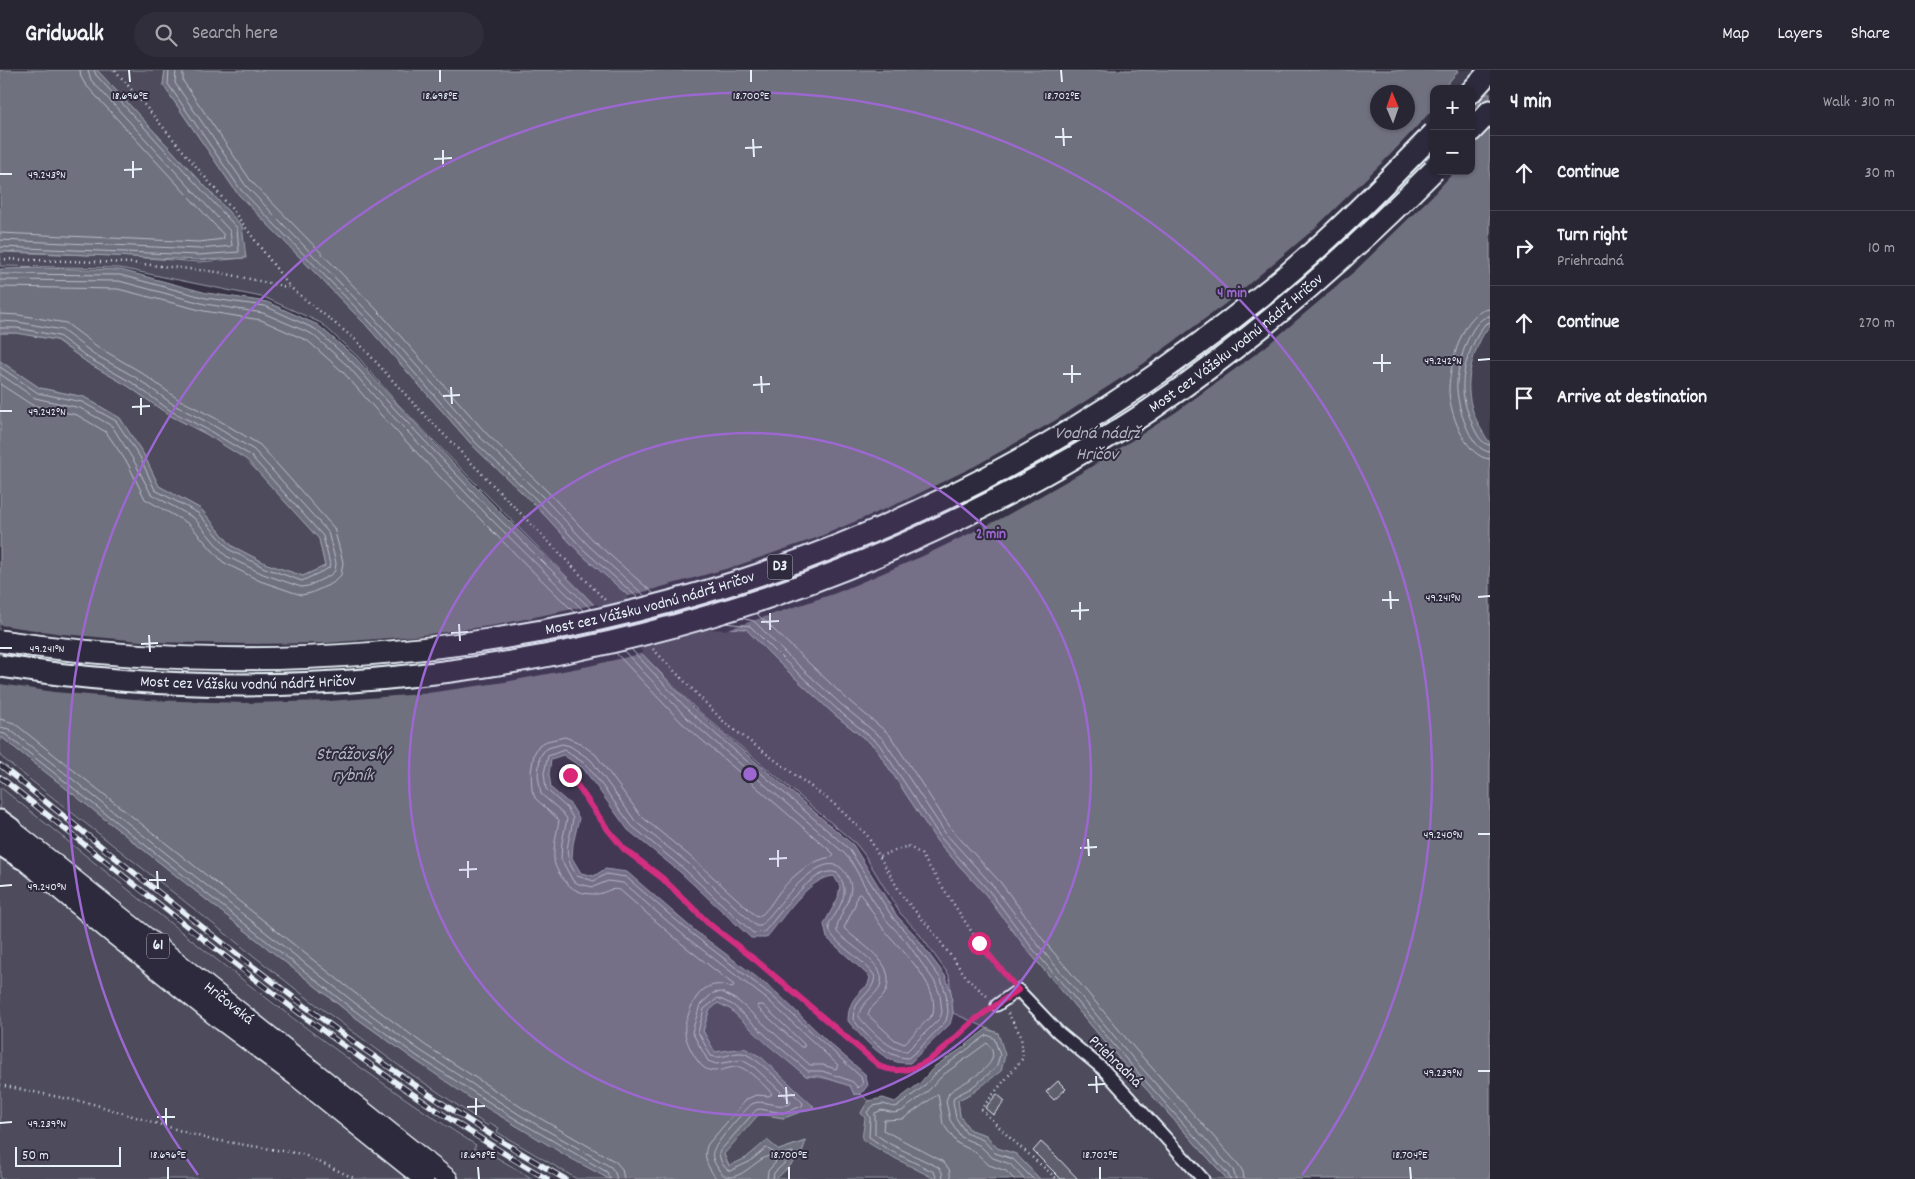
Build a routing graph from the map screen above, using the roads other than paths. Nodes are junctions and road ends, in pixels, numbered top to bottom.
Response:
1 (1490, 71) edge
2 (1475, 88) edge
3 (1490, 111) edge
4 (1472, 130) edge
5 (1430, 137) edge
6 (1430, 174) edge
7 (0, 641) edge
8 (0, 666) edge
9 (2, 831) edge
10 (22, 858) joint
11 (997, 1005) road end
12 (424, 1179) edge
13 (448, 1179) edge
14 (1203, 1179) edge

1 - 2 highway
3 - 4 highway
5 - 7 highway, Most cez Vážsku vodnú nádrž Hričov / D3, bridge
6 - 8 highway, Most cez Vážsku vodnú nádrž Hričov / D3, bridge
9 - 10 highway
9 - 13 main road, Hričovská / 61
10 - 12 main road, Hričovská / 61
11 - 14 street, Priehradná

